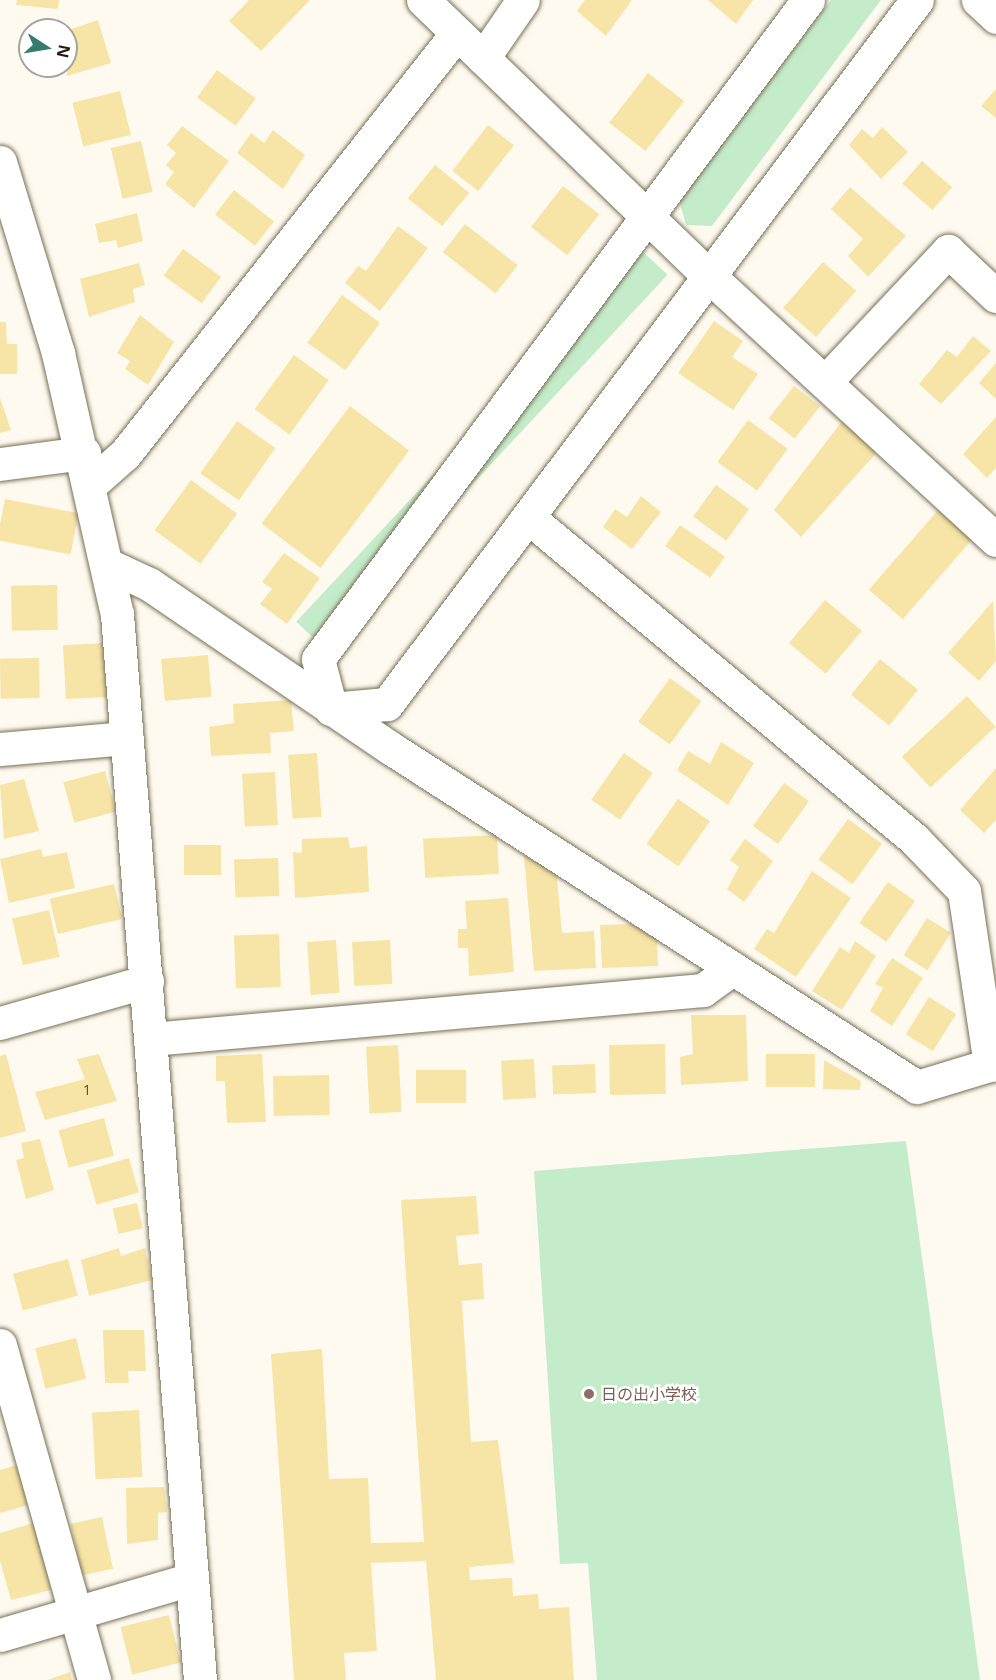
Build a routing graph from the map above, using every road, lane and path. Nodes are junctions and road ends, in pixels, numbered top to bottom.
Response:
1 (423, 0) edge
2 (523, 0) edge
3 (808, 0) edge
4 (917, 0) edge
5 (978, 0) edge
6 (996, 17) edge
7 (457, 33) junction
8 (483, 58) junction
9 (0, 162) edge
10 (647, 213) junction
11 (709, 276) junction
12 (996, 296) edge
13 (825, 382) junction
14 (0, 464) edge
15 (87, 468) junction
16 (528, 517) junction
17 (996, 540) edge
18 (108, 565) junction
19 (331, 709) junction
20 (127, 738) junction
21 (0, 749) edge
22 (733, 968) junction
23 (147, 981) junction
24 (0, 1023) edge
25 (152, 1039) junction
26 (993, 1064) edge
27 (0, 1345) edge
28 (192, 1579) junction
29 (73, 1614) junction
30 (0, 1635) edge
31 (94, 1680) edge
32 (200, 1680) edge

1 - 7 street
2 - 8 street
3 - 10 street
4 - 11 street
5 - 6 street
7 - 8 street
7 - 15 street
8 - 10 street
9 - 15 street
10 - 11 street
10 - 19 street
11 - 13 street
11 - 16 street
12 - 13 street
13 - 17 street
14 - 15 street
15 - 18 street
16 - 19 street
16 - 26 street
18 - 19 street
18 - 20 street
19 - 22 street
20 - 21 street
20 - 23 street
22 - 25 street
22 - 26 street
23 - 24 street
23 - 25 street
25 - 28 street
27 - 29 street
28 - 29 street
28 - 32 street
29 - 30 street
29 - 31 street

